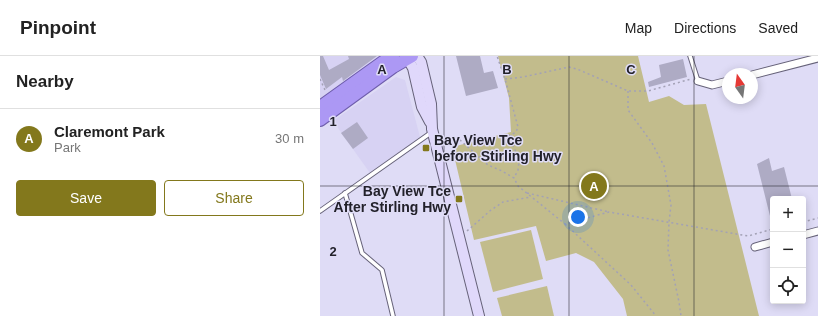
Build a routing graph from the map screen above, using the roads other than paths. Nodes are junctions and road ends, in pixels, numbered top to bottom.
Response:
1 (393, 56) edge
2 (690, 56) edge
3 (410, 57) edge
4 (818, 58) edge
5 (758, 73) edge
6 (697, 79) joint
7 (722, 82) edge
8 (320, 107) edge
9 (320, 120) edge
10 (432, 128) junction
11 (345, 193) junction
12 (320, 211) edge
13 (818, 231) edge
14 (806, 234) edge
15 (770, 243) edge
16 (755, 247) dead end
17 (393, 316) edge
18 (479, 316) edge

1 - 8 highway
2 - 6 lane
3 - 9 highway
3 - 10 main road
4 - 5 street
6 - 7 street
10 - 11 lane
10 - 18 main road
11 - 12 lane
11 - 17 lane
13 - 14 street
15 - 16 street

